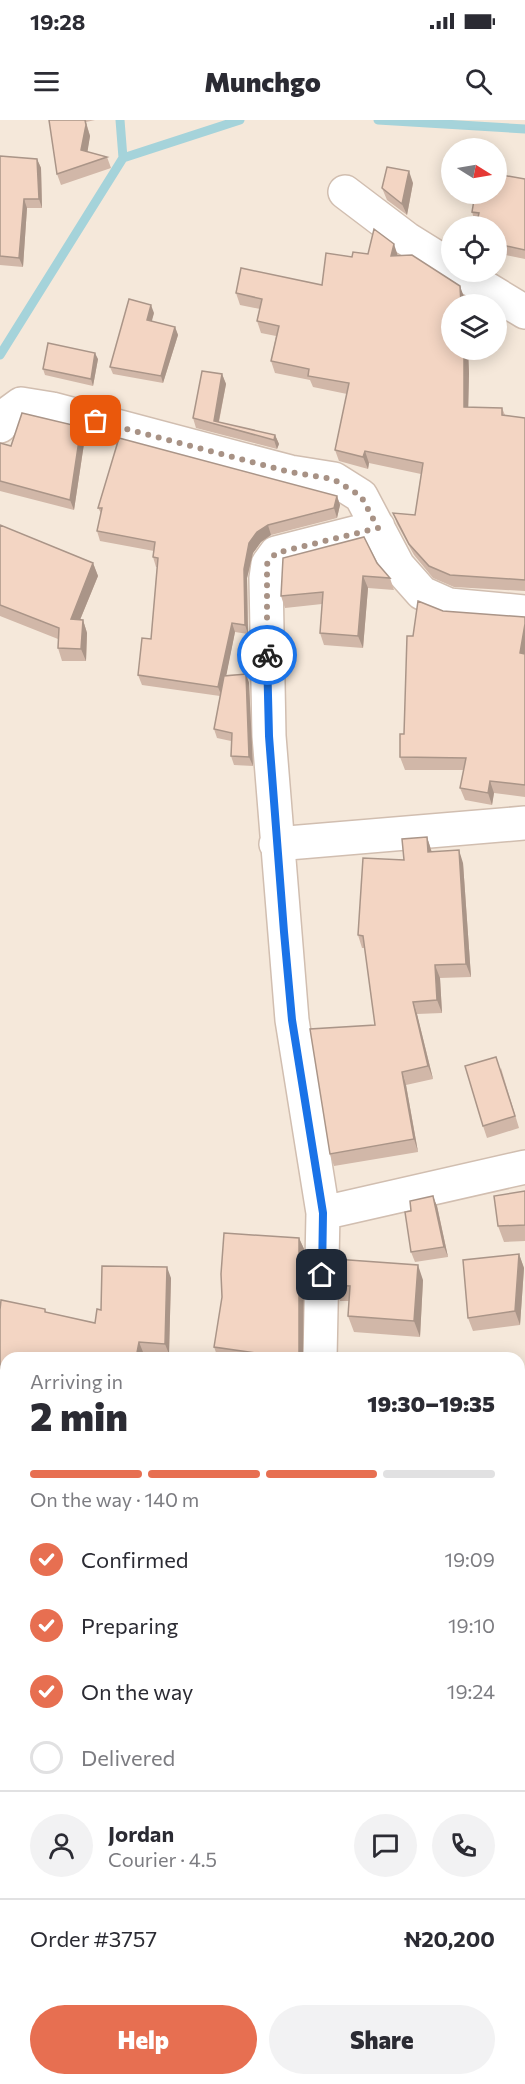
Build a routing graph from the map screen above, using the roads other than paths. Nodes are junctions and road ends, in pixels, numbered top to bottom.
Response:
1 (345, 192) dead end
2 (441, 260) edge
3 (476, 282) edge
4 (525, 312) edge
5 (0, 426) edge
6 (378, 528) junction
7 (525, 612) edge
8 (525, 823) edge
9 (276, 844) junction
10 (525, 1167) edge
11 (323, 1213) junction
12 (320, 1352) edge

1 - 2 street
3 - 4 street
5 - 6 street
6 - 7 street
6 - 9 street
8 - 9 street
9 - 11 street
10 - 11 street
11 - 12 street

